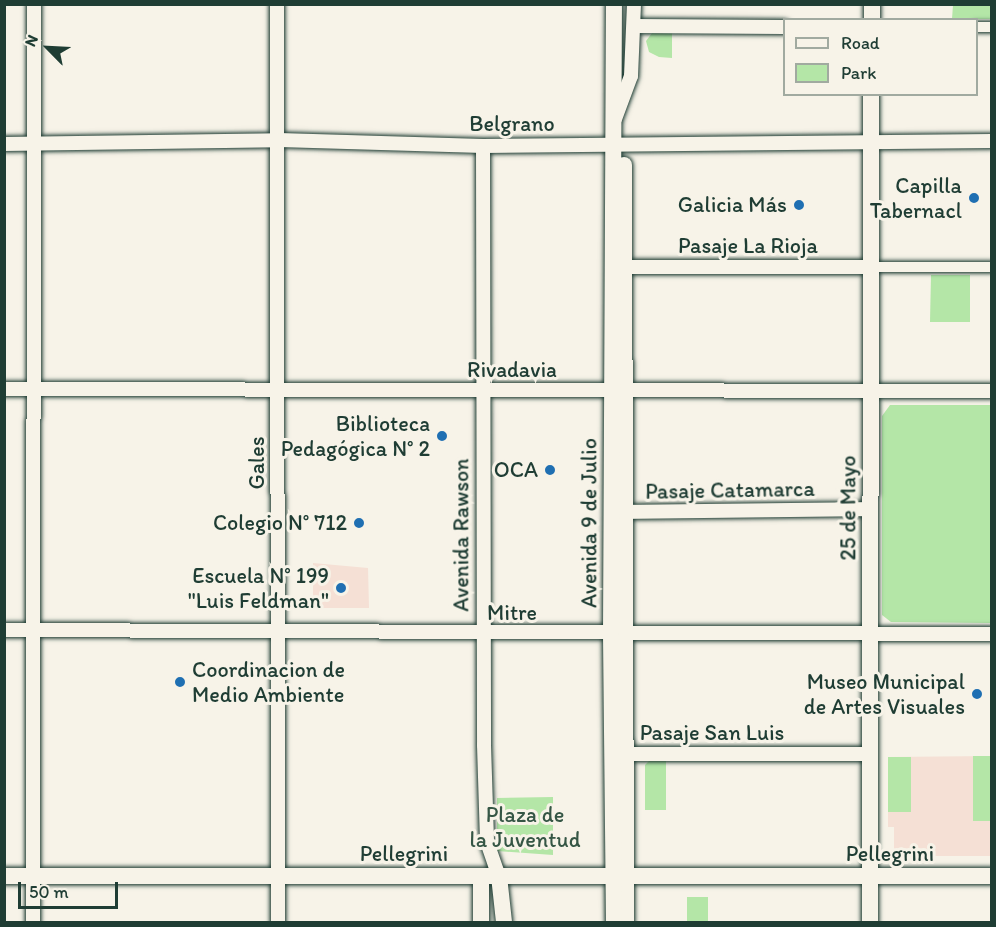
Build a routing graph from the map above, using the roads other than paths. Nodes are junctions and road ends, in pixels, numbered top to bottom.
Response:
1 (34, 4) edge
2 (277, 4) edge
3 (614, 4) edge
4 (622, 4) edge
5 (634, 16) edge
6 (783, 27) edge
7 (872, 96) edge
8 (613, 124) junction
9 (279, 140) junction
10 (871, 140) junction
11 (992, 141) edge
12 (33, 143) junction
13 (619, 143) junction
14 (4, 144) edge
15 (483, 146) junction
16 (624, 267) junction
17 (871, 267) junction
18 (992, 267) edge
19 (4, 389) edge
20 (34, 390) junction
21 (278, 390) junction
22 (618, 390) junction
23 (483, 391) junction
24 (992, 391) edge
25 (871, 392) junction
26 (870, 509) junction
27 (625, 512) junction
28 (34, 629) junction
29 (4, 630) edge
30 (618, 633) junction
31 (870, 633) junction
32 (278, 634) junction
33 (483, 634) junction
34 (992, 634) edge
35 (626, 754) junction
36 (870, 754) junction
37 (4, 876) edge
38 (278, 876) junction
39 (499, 876) junction
40 (620, 876) junction
41 (870, 876) junction
42 (992, 876) edge
43 (33, 877) junction
44 (481, 877) junction
45 (33, 922) edge
46 (278, 922) edge
47 (480, 922) edge
48 (504, 922) edge
49 (614, 922) edge
50 (626, 922) edge
51 (870, 922) edge

1 - 12 street
2 - 9 street, Gales
3 - 8 street, Avenida 9 de Julio
4 - 5 street
5 - 6 street
5 - 8 street, Avenida 9 de Julio
7 - 10 street, 25 de Mayo
8 - 13 street, Avenida 9 de Julio
9 - 12 street, Belgrano
9 - 15 street, Belgrano
9 - 21 street, Gales
10 - 11 street, Belgrano
10 - 13 street, Belgrano
10 - 17 street, 25 de Mayo
12 - 14 street, Belgrano
12 - 20 street
13 - 15 street, Belgrano
13 - 16 street, Avenida 9 de Julio
13 - 22 street, Avenida 9 de Julio
15 - 23 street, Avenida Rawson
16 - 17 street, Pasaje La Rioja
16 - 22 street, Avenida 9 de Julio
17 - 18 street
17 - 25 street, 25 de Mayo
19 - 20 street, Rivadavia
20 - 21 street, Rivadavia
20 - 28 street
21 - 23 street, Rivadavia
21 - 32 street, Gales
22 - 23 street, Rivadavia
22 - 25 street, Rivadavia
22 - 27 street, Avenida 9 de Julio
22 - 30 street, Avenida 9 de Julio
23 - 33 street, Avenida Rawson
24 - 25 street, Rivadavia
25 - 26 street, 25 de Mayo
26 - 27 street, Pasaje Catamarca
26 - 31 street, 25 de Mayo
27 - 30 street, Avenida 9 de Julio
28 - 29 street, Mitre
28 - 32 street, Mitre
28 - 43 street
30 - 31 street, Mitre
30 - 33 street, Mitre
30 - 35 street, Avenida 9 de Julio
30 - 40 street, Avenida 9 de Julio
31 - 34 street, Mitre
31 - 36 street, 25 de Mayo
32 - 33 street, Mitre
32 - 38 street, Gales
33 - 39 street, Avenida Rawson
35 - 36 street, Pasaje San Luis
35 - 40 street, Avenida 9 de Julio
36 - 41 street, 25 de Mayo
37 - 43 street, Pellegrini
38 - 43 street, Pellegrini
38 - 44 street, Pellegrini
38 - 46 street, Gales
39 - 40 street, Pellegrini
39 - 44 street, Pellegrini
39 - 48 street, Avenida Rawson
40 - 41 street, Pellegrini
40 - 49 street, Avenida 9 de Julio
40 - 50 street, Avenida 9 de Julio
41 - 42 street, Pellegrini
41 - 51 street, 25 de Mayo
43 - 45 street
44 - 47 street

